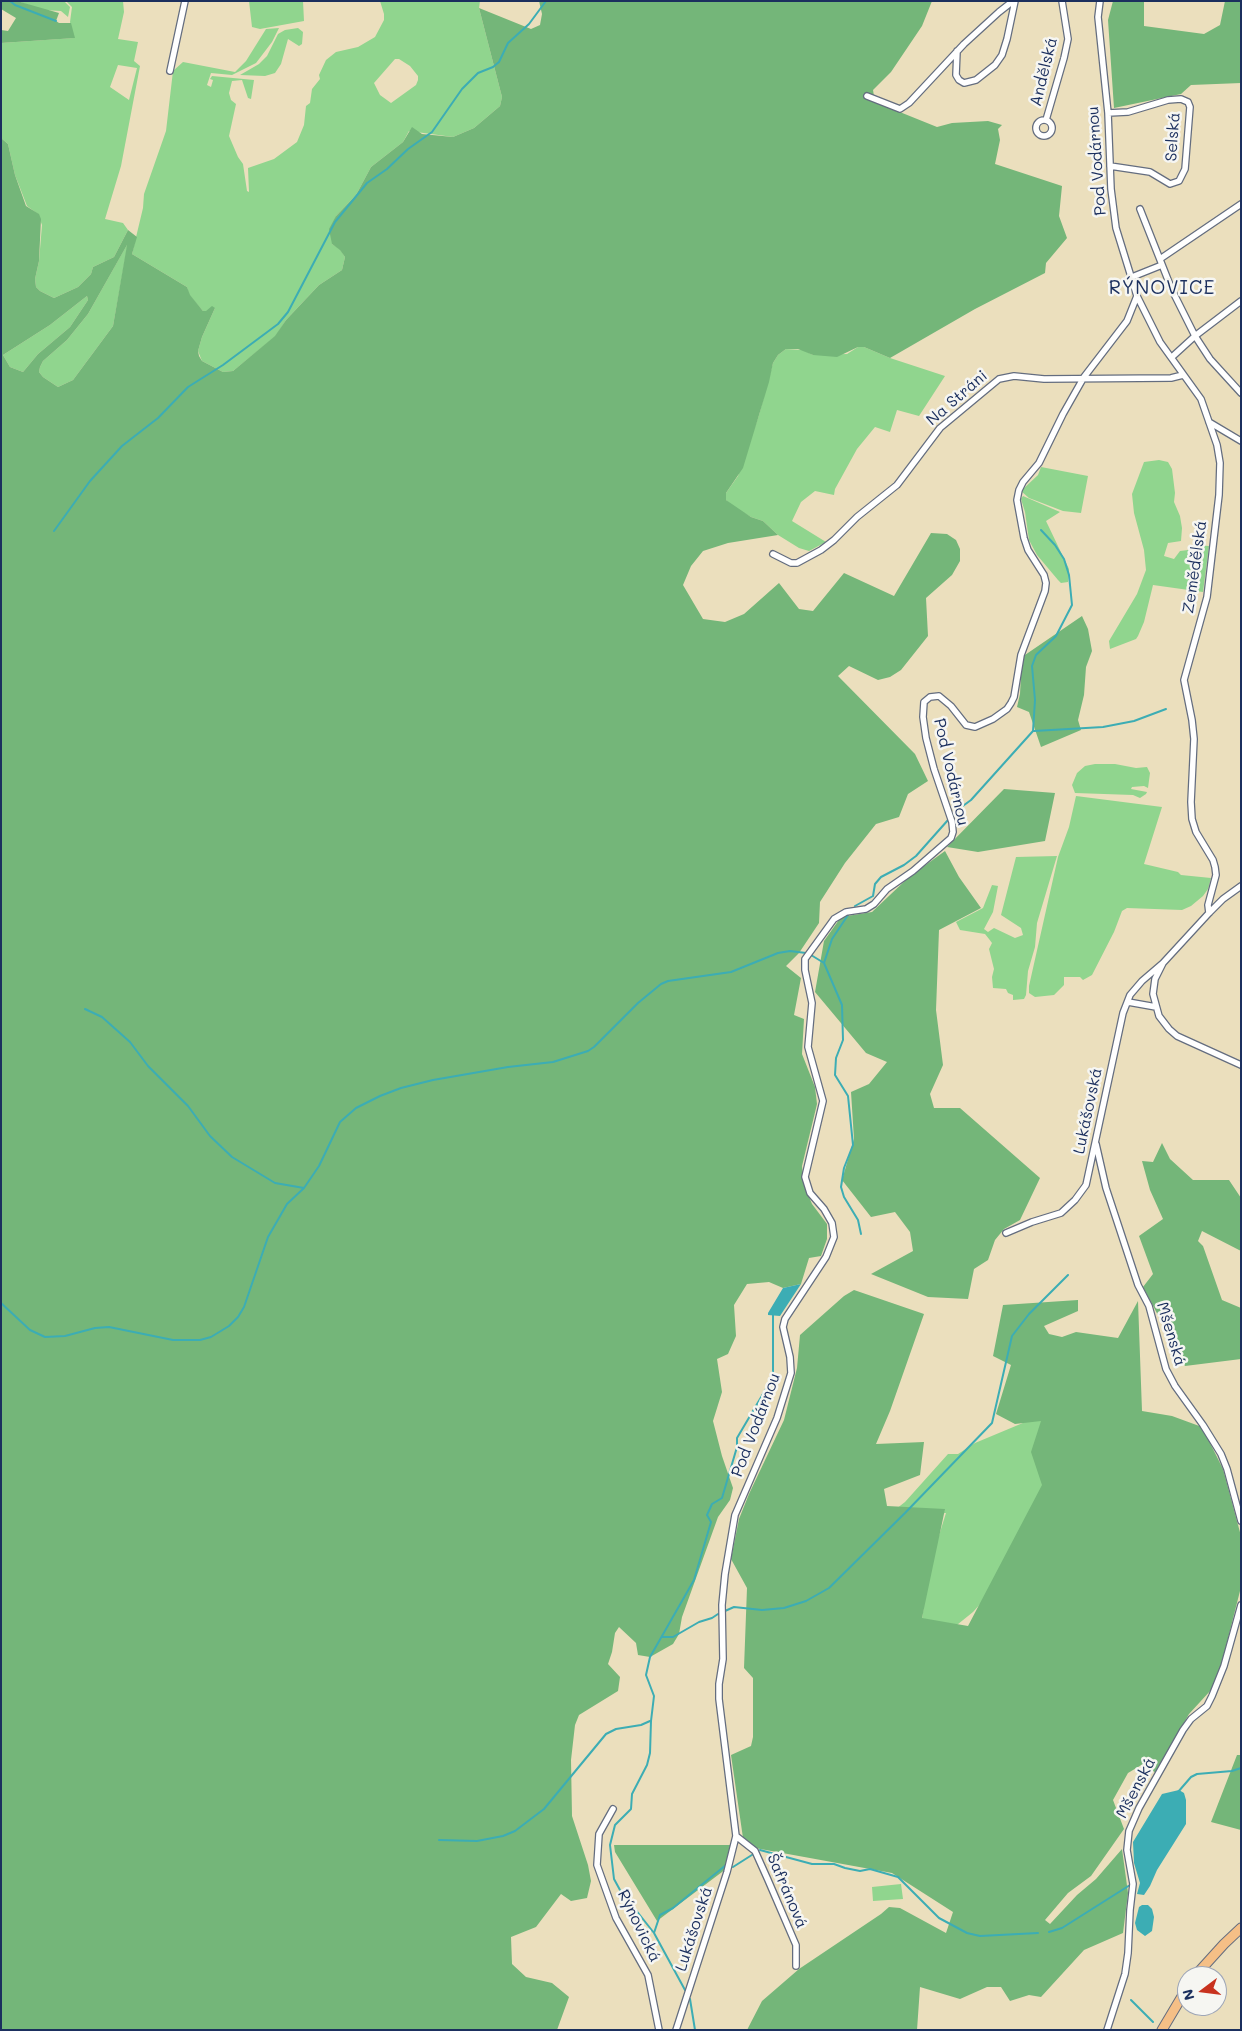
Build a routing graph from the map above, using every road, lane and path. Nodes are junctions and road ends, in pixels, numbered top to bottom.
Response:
1 (184, 1) edge
2 (1014, 1) edge
3 (1062, 1) edge
4 (1100, 1) edge
5 (957, 51) junction
6 (170, 71) dead end
7 (867, 96) dead end
8 (1108, 113) junction
9 (1046, 120) dead end
10 (1110, 166) junction
11 (1241, 204) edge
12 (1140, 209) dead end
13 (1161, 262) junction
14 (1132, 276) junction
15 (1137, 296) junction
16 (1241, 301) edge
17 (1195, 336) junction
18 (1172, 357) junction
19 (1183, 376) junction
20 (1084, 377) junction
21 (1241, 393) edge
22 (1209, 422) junction
23 (1241, 441) edge
24 (773, 554) dead end
25 (1241, 886) edge
26 (1241, 892) edge
27 (1230, 894) junction
28 (1209, 913) junction
29 (1163, 963) junction
30 (1128, 1002) junction
31 (1156, 1007) junction
32 (1241, 1065) edge
33 (1096, 1144) junction
34 (1006, 1233) dead end
35 (1241, 1521) edge
36 (1241, 1606) edge
37 (612, 1809) dead end
38 (736, 1836) junction
39 (1241, 1928) edge
40 (796, 1966) dead end
41 (1204, 1966) edge
42 (1177, 2005) edge
43 (659, 2030) edge
44 (676, 2030) edge
45 (1106, 2030) edge
46 (1162, 2030) edge

1 - 6 street
2 - 5 street
2 - 5 street
3 - 9 street, Andělská
4 - 8 street, Pod Vodárnou
5 - 7 street
8 - 10 street, Pod Vodárnou
8 - 10 street, Selská
10 - 14 street, Pod Vodárnou
11 - 13 street
12 - 13 street
13 - 14 street
13 - 17 street
14 - 15 street, Pod Vodárnou
15 - 18 street, Zemědělská
15 - 20 street, Pod Vodárnou
16 - 17 street
17 - 18 street
17 - 21 street
18 - 19 street, Zemědělská
19 - 20 street, Na Stráni
19 - 22 street, Zemědělská
20 - 24 street, Na Stráni
20 - 38 street, Pod Vodárnou
22 - 23 street
22 - 28 street, Zemědělská
25 - 27 street
26 - 27 street
27 - 28 street
28 - 29 street
29 - 30 street, Lukášovská
29 - 31 street
30 - 31 street
30 - 33 street, Lukášovská
31 - 32 street
33 - 34 street, Lukášovská
33 - 35 street, Mšenská
36 - 45 street, Mšenská
37 - 43 street, Rýnovická
38 - 40 street, Šafránová
38 - 44 street, Lukášovská
39 - 41 main road
42 - 46 main road

